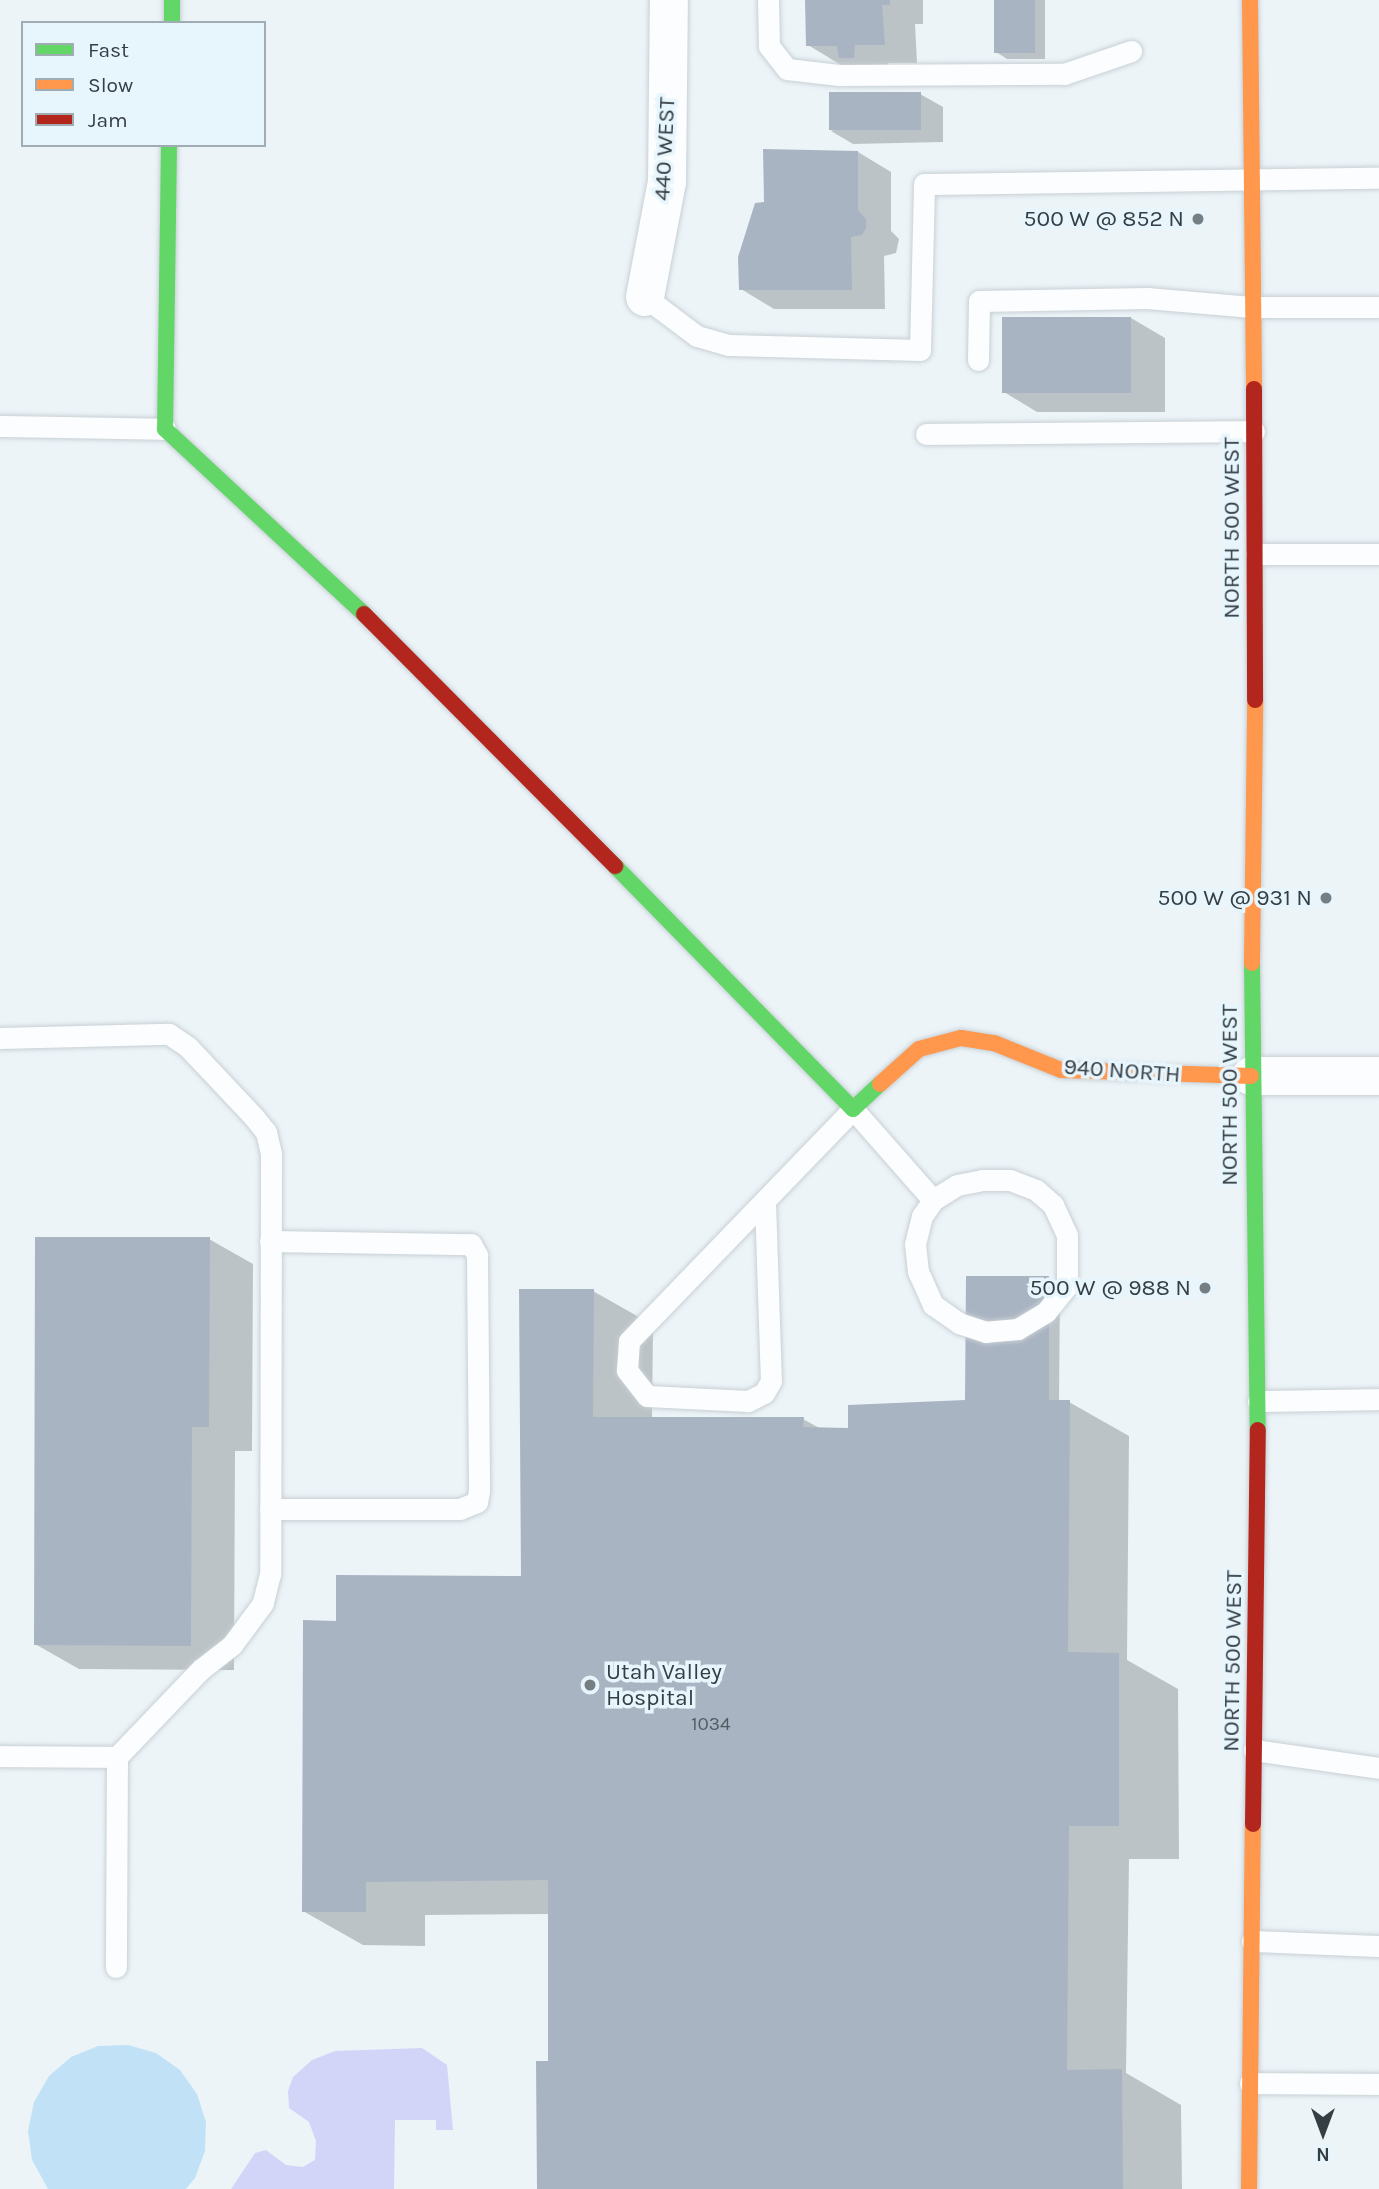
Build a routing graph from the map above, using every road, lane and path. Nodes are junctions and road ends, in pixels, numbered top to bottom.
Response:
1 (172, 0) edge
2 (669, 0) edge
3 (768, 0) edge
4 (1250, 0) edge
5 (172, 21) edge
6 (1131, 51) dead end
7 (169, 147) edge
8 (1379, 178) edge
9 (1251, 179) junction
10 (645, 297) joint
11 (1252, 307) junction
12 (1379, 307) edge
13 (978, 360) dead end
14 (0, 426) edge
15 (165, 429) junction
16 (1254, 431) junction
17 (926, 434) dead end
18 (1256, 554) junction
19 (1379, 554) edge
20 (0, 1038) edge
21 (1251, 1076) junction
22 (1379, 1076) edge
23 (853, 1109) junction
24 (933, 1200) junction
25 (765, 1202) junction
26 (270, 1241) junction
27 (1379, 1399) edge
28 (1258, 1401) junction
29 (270, 1509) junction
30 (1254, 1750) junction
31 (0, 1756) edge
32 (117, 1757) junction
33 (1379, 1768) edge
34 (1252, 1941) junction
35 (1379, 1946) edge
36 (116, 1967) dead end
37 (1251, 2083) junction
38 (1379, 2084) edge
39 (1249, 2189) edge

1 - 5 main road
2 - 10 street, 440 WEST
3 - 6 lane
4 - 9 main road, NORTH 500 WEST
7 - 15 main road
8 - 9 lane
9 - 10 lane
9 - 11 main road, NORTH 500 WEST
11 - 12 lane
11 - 13 lane
11 - 16 main road, NORTH 500 WEST
14 - 15 lane
15 - 23 main road
16 - 17 lane
16 - 18 main road, NORTH 500 WEST
18 - 19 lane
18 - 21 main road, NORTH 500 WEST
20 - 26 lane
21 - 22 street, 940 NORTH
21 - 23 main road, 940 NORTH
21 - 28 main road, NORTH 500 WEST
23 - 24 lane
23 - 25 lane
24 - 24 lane
25 - 25 lane
26 - 29 lane
26 - 29 lane
27 - 28 lane
28 - 30 main road, NORTH 500 WEST
29 - 32 lane
30 - 33 lane
30 - 34 main road, NORTH 500 WEST
31 - 32 lane
32 - 36 lane
34 - 35 lane
34 - 37 main road, NORTH 500 WEST
37 - 38 lane
37 - 39 main road, NORTH 500 WEST

